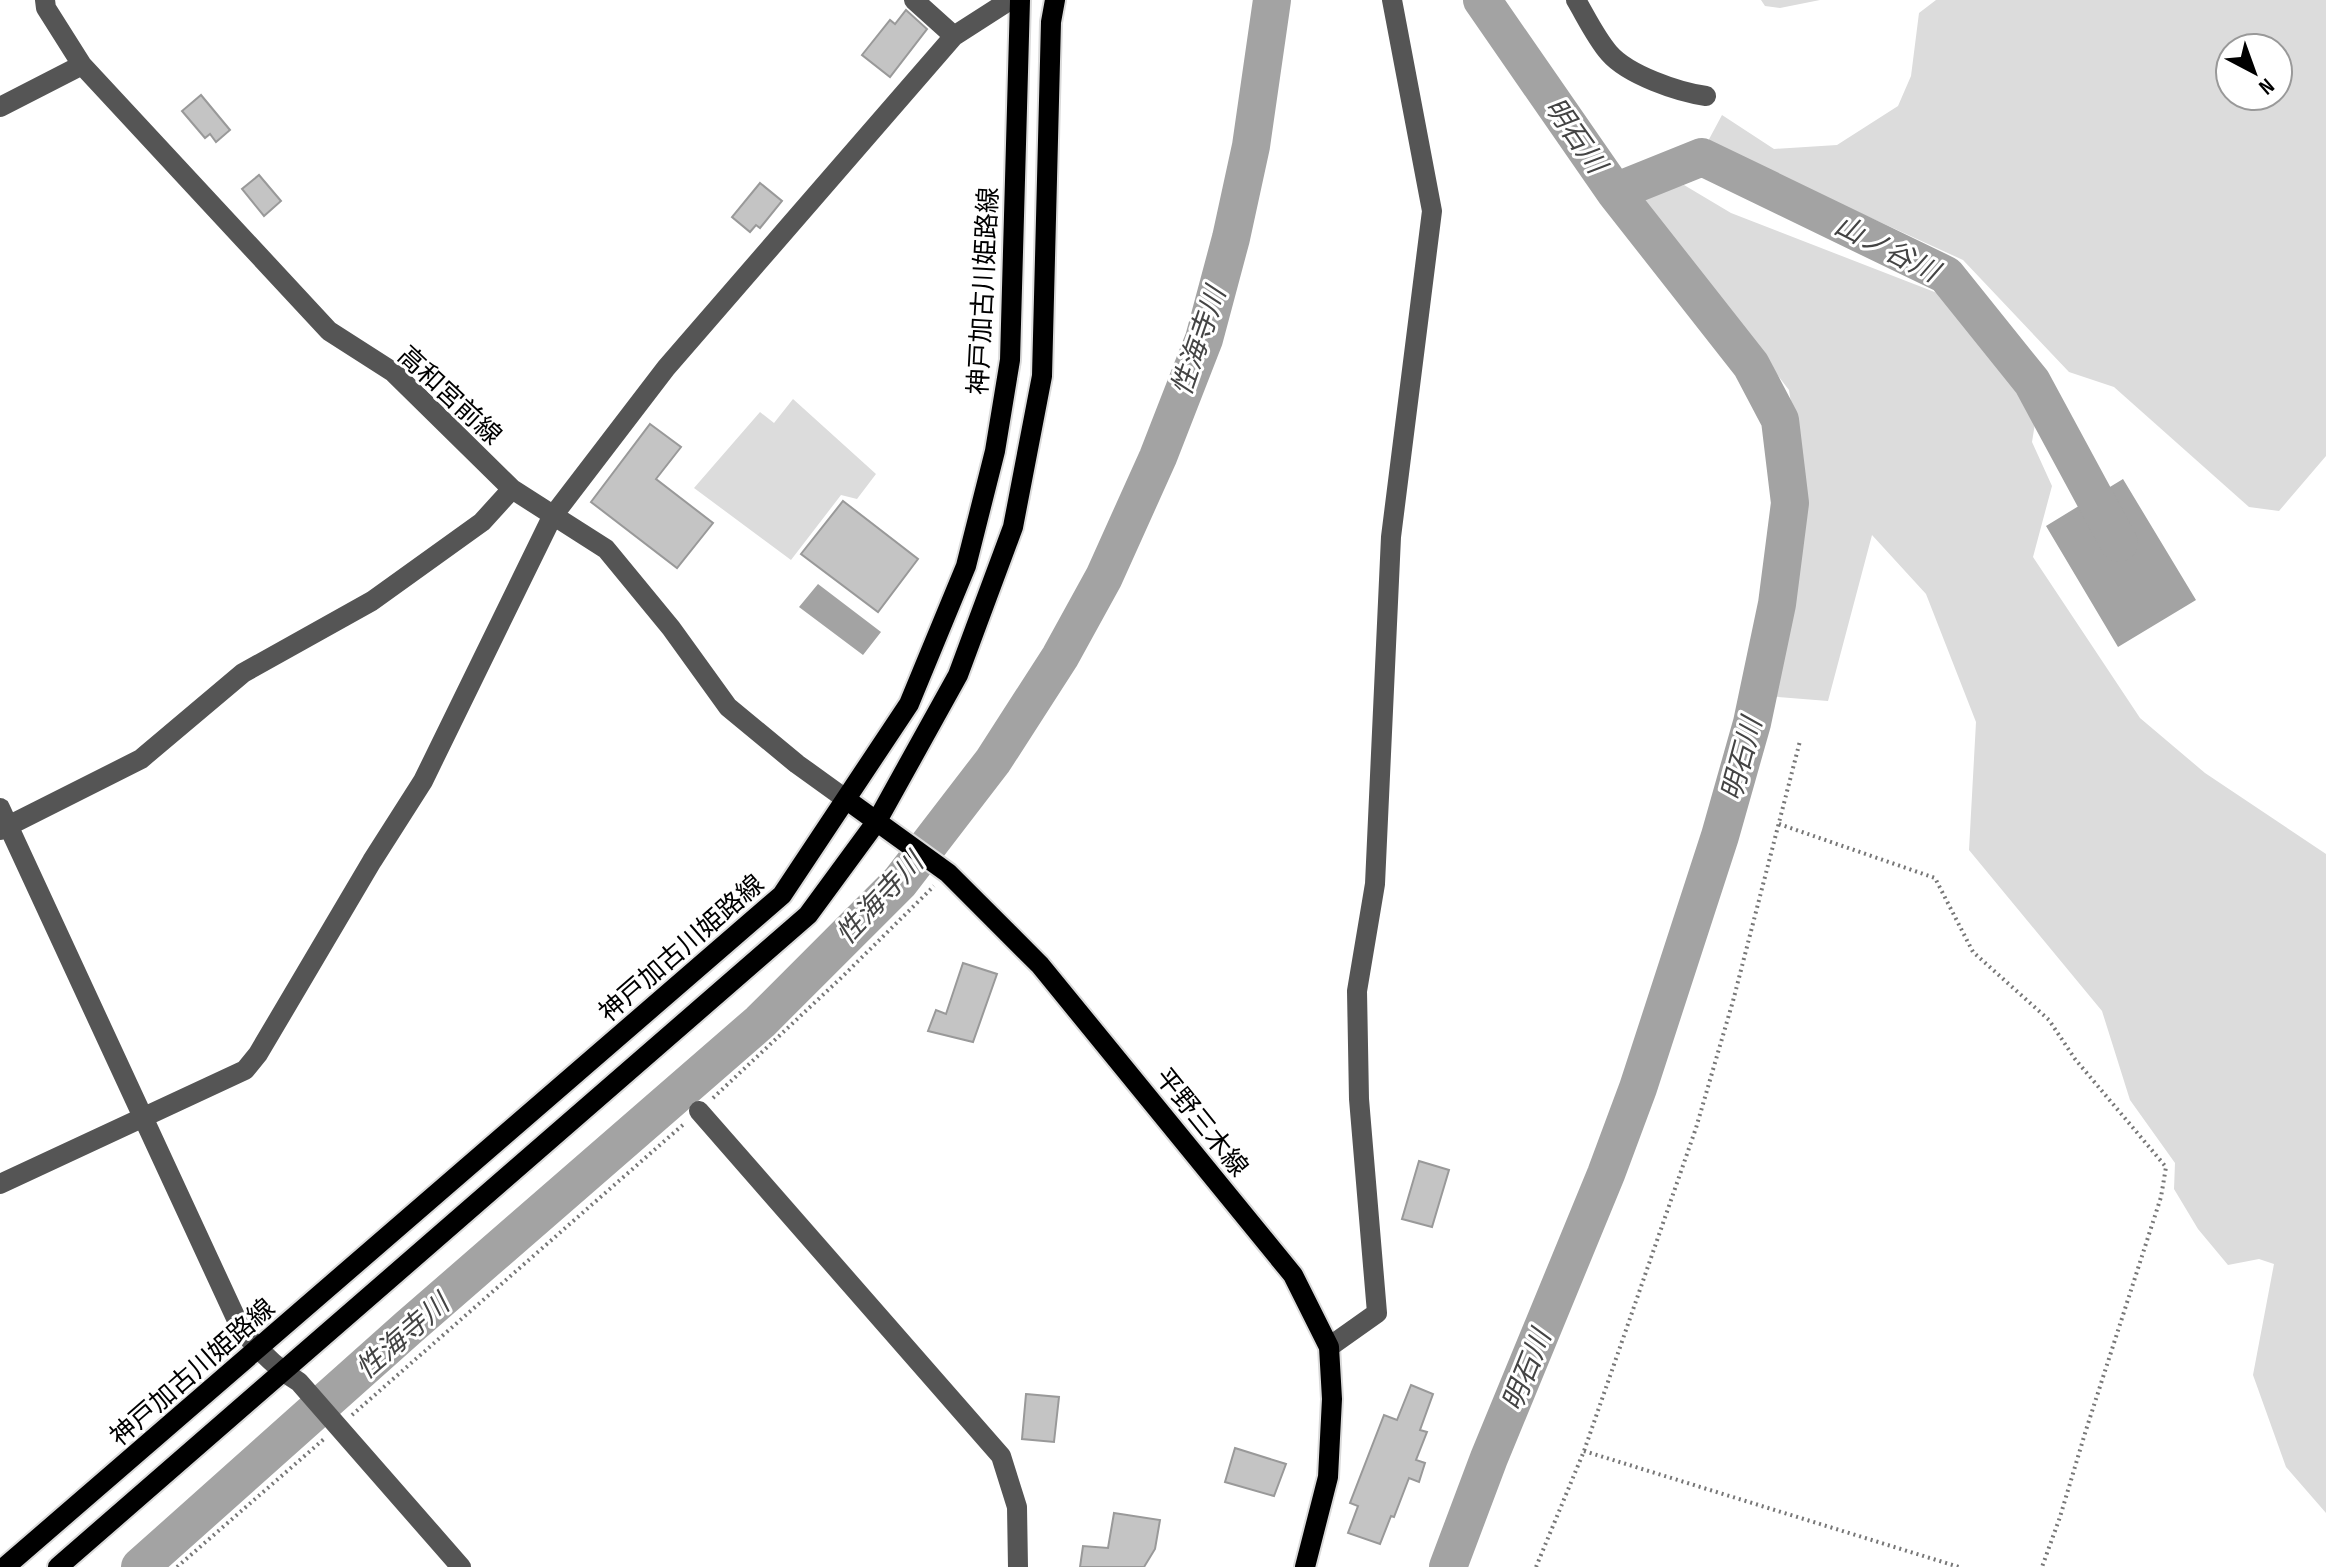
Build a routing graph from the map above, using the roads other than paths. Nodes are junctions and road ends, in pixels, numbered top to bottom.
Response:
1 (45, 0) edge
2 (914, 0) edge
3 (1010, 0) edge
4 (1020, 0) edge
5 (1055, 0) edge
6 (1392, 0) edge
7 (1576, 0) edge
8 (954, 36) junction
9 (82, 65) junction
10 (1706, 96) dead end
11 (0, 107) edge
12 (512, 489) junction
13 (552, 517) junction
14 (847, 800) junction
15 (3, 821) edge
16 (877, 821) junction
17 (699, 1111) road end
18 (144, 1116) junction
19 (0, 1184) edge
20 (1329, 1347) junction
21 (258, 1350) junction
22 (291, 1377) junction
23 (5, 1567) edge
24 (58, 1567) edge
25 (461, 1567) edge
26 (1018, 1567) edge
27 (1305, 1567) edge

1 - 9 street, 高和宮前線
2 - 8 street
3 - 8 street
4 - 14 main road, 神戸加古川姫路線
5 - 16 main road
6 - 20 street
7 - 10 street
8 - 13 street
9 - 11 street
9 - 12 street, 高和宮前線
12 - 13 street, 高和宮前線
12 - 15 street
13 - 14 street, 高和宮前線
13 - 18 street
14 - 16 main road, 平野三木線
14 - 21 main road, 神戸加古川姫路線
15 - 18 street
16 - 20 main road, 平野三木線
16 - 22 main road
17 - 26 street
18 - 19 street
18 - 21 street
20 - 27 main road, 平野三木線
21 - 22 street
21 - 23 main road, 神戸加古川姫路線
22 - 24 main road
22 - 25 street

